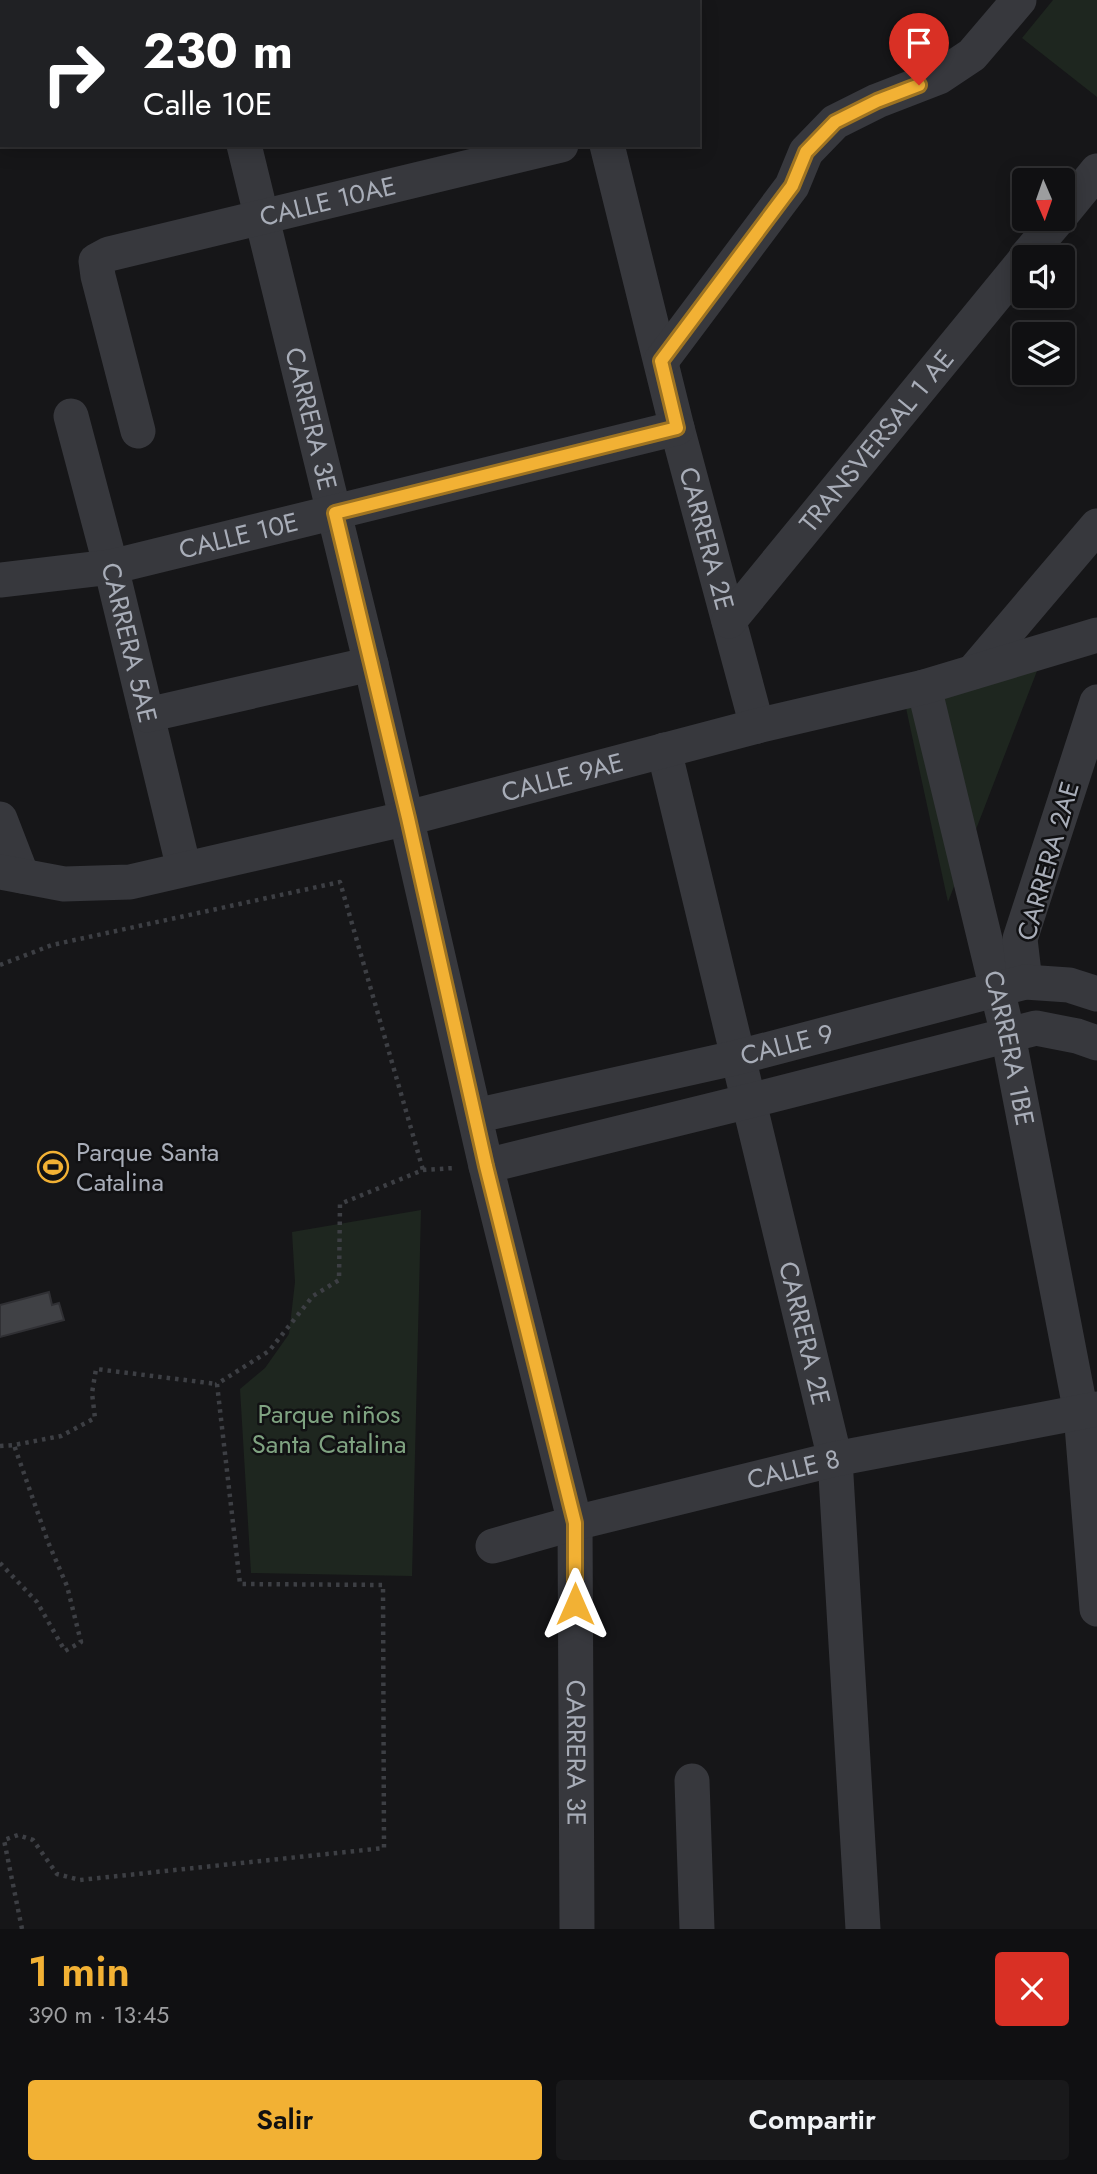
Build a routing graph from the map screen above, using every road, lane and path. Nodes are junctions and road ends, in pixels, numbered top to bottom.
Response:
1 (1019, 0) edge
2 (244, 147) edge
3 (553, 147) edge
4 (608, 147) edge
5 (1097, 171) edge
6 (1075, 198) edge
7 (262, 217) junction
8 (1048, 231) edge
9 (1037, 245) edge
10 (1012, 275) edge
11 (661, 361) junction
12 (71, 416) dead end
13 (677, 428) junction
14 (138, 431) dead end
15 (335, 513) junction
16 (1097, 526) edge
17 (111, 567) junction
18 (0, 580) edge
19 (729, 621) junction
20 (1097, 635) edge
21 (371, 664) junction
22 (973, 672) junction
23 (924, 687) junction
24 (1097, 702) edge
25 (147, 715) junction
26 (757, 726) junction
27 (664, 750) junction
28 (408, 818) junction
29 (0, 819) edge
30 (184, 869) junction
31 (11, 874) edge
32 (0, 965) edge
33 (1011, 987) junction
34 (1097, 994) edge
35 (1008, 1035) junction
36 (1097, 1043) edge
37 (739, 1057) junction
38 (749, 1101) junction
39 (475, 1116) junction
40 (486, 1166) junction
41 (423, 1170) junction
42 (217, 1384) junction
43 (1089, 1411) edge
44 (0, 1446) edge
45 (13, 1446) junction
46 (835, 1459) junction
47 (575, 1523) junction
48 (493, 1546) dead end
49 (0, 1563) edge
50 (1097, 1609) edge
51 (692, 1781) dead end
52 (22, 1929) edge
53 (577, 1929) edge
54 (696, 1929) edge
55 (863, 1929) edge

1 - 11 street
2 - 7 street, CARRERA 3E
3 - 7 street, CALLE 10AE
4 - 11 street, CARRERA 2E
5 - 6 street
7 - 14 street, CALLE 10AE
7 - 15 street, CARRERA 3E
8 - 9 street, TRANSVERSAL 1 AE
10 - 19 street, TRANSVERSAL 1 AE
11 - 13 street, CARRERA 2E
12 - 17 street, CARRERA 5AE
13 - 15 street, CALLE 10E
13 - 19 street, CARRERA 2E
15 - 17 street, CALLE 10E
15 - 21 street, CARRERA 3E
16 - 22 street
17 - 18 street, CALLE 10E
17 - 25 street, CARRERA 5AE
19 - 26 street, CARRERA 2E
20 - 22 street, CALLE 9AE
21 - 25 street
21 - 28 street, CARRERA 3E
22 - 23 street, CALLE 9AE
23 - 26 street, CALLE 9AE
23 - 33 street, CARRERA 1BE
24 - 33 street, CARRERA 2AE
25 - 30 street, CARRERA 5AE
26 - 27 street, CALLE 9AE
27 - 28 street, CALLE 9AE
27 - 37 street, CARRERA 2E
28 - 30 street, CALLE 9AE
28 - 39 street, CARRERA 3E
29 - 31 street, CALLE 9AE
30 - 31 street, CALLE 9AE
32 - 41 path
33 - 34 street, CALLE 9
33 - 35 street, CARRERA 1BE
33 - 37 street, CALLE 9
35 - 36 street, CALLE 9
35 - 38 street, CALLE 9
35 - 43 street, CARRERA 1BE
37 - 38 street, CARRERA 2E
37 - 39 street, CALLE 9
38 - 40 street, CALLE 9
38 - 46 street, CARRERA 2E
39 - 40 street, CARRERA 3E
40 - 41 path
40 - 47 street, CARRERA 3E
41 - 42 path
42 - 45 path
42 - 52 path
43 - 46 street, CALLE 8
43 - 50 street, CARRERA 1BE
44 - 45 path
45 - 49 path
46 - 47 street, CALLE 8
46 - 55 street, CARRERA 2E
47 - 48 street, CALLE 8
47 - 53 street, CARRERA 3E
51 - 54 street

